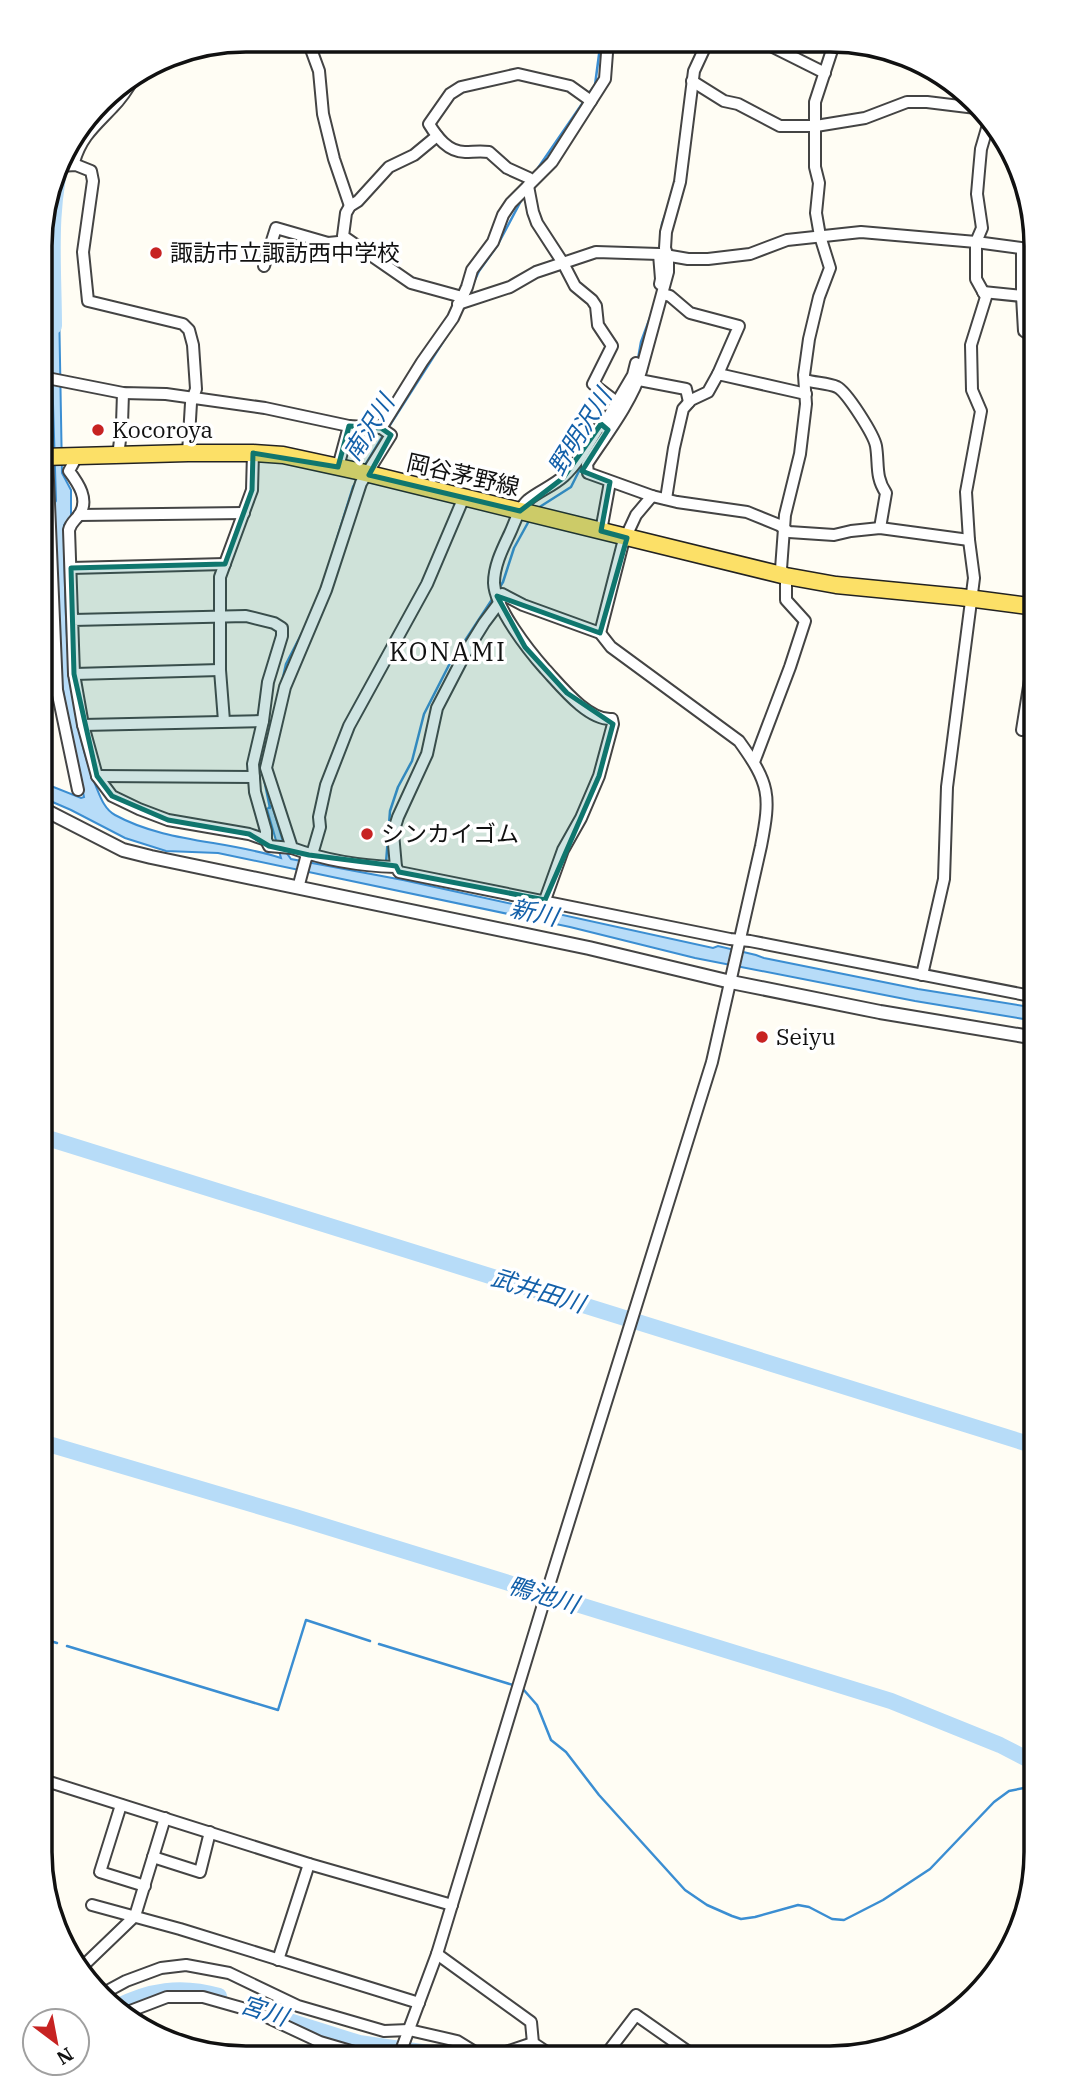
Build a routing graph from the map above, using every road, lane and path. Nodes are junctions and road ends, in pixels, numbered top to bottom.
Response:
1 (312, 52) edge
2 (607, 52) edge
3 (703, 52) edge
4 (783, 52) edge
5 (831, 52) edge
6 (825, 73) junction
7 (692, 81) junction
8 (591, 101) junction
9 (962, 106) edge
10 (816, 126) junction
11 (986, 133) edge
12 (437, 136) junction
13 (70, 167) edge
14 (530, 184) junction
15 (350, 206) junction
16 (820, 236) junction
17 (349, 241) junction
18 (976, 242) junction
19 (1023, 248) joint
20 (663, 256) junction
21 (563, 263) junction
22 (264, 266) dead end
23 (983, 292) junction
24 (663, 294) junction
25 (1022, 296) junction
26 (460, 300) junction
27 (1024, 330) edge
28 (718, 374) junction
29 (52, 378) edge
30 (639, 380) junction
31 (805, 380) junction
32 (123, 393) junction
33 (806, 394) junction
34 (192, 397) junction
35 (689, 402) junction
36 (619, 404) junction
37 (349, 426) junction
38 (381, 428) junction
39 (606, 428) junction
40 (188, 453) junction
41 (253, 453) junction
42 (118, 456) junction
43 (56, 458) edge
44 (338, 467) junction
45 (366, 474) junction
46 (610, 482) junction
47 (652, 496) junction
48 (464, 497) junction
49 (666, 499) junction
50 (244, 513) junction
51 (529, 514) junction
52 (79, 515) junction
53 (784, 528) junction
54 (880, 528) junction
55 (601, 531) junction
56 (627, 538) junction
57 (969, 540) junction
58 (225, 564) junction
59 (71, 568) junction
60 (786, 576) junction
61 (971, 600) junction
62 (499, 603) junction
63 (1024, 606) edge
64 (219, 617) junction
65 (73, 620) junction
66 (600, 633) junction
67 (220, 670) junction
68 (74, 674) junction
69 (1024, 715) edge
70 (225, 721) junction
71 (263, 721) junction
72 (83, 726) junction
73 (1021, 730) dead end
74 (754, 762) junction
75 (97, 776) junction
76 (254, 777) junction
77 (78, 790) dead end
78 (52, 814) edge
79 (266, 840) junction
80 (292, 848) junction
81 (308, 856) junction
82 (396, 867) junction
83 (299, 884) junction
84 (545, 900) junction
85 (740, 942) junction
86 (922, 975) junction
87 (732, 977) junction
88 (1024, 995) edge
89 (1024, 1029) edge
90 (52, 1783) edge
91 (121, 1805) junction
92 (165, 1818) junction
93 (210, 1832) junction
94 (153, 1857) junction
95 (309, 1864) junction
96 (145, 1885) junction
97 (92, 1905) dead end
98 (452, 1905) junction
99 (135, 1916) junction
100 (437, 1954) junction
101 (278, 1960) junction
102 (87, 1962) edge
103 (111, 1989) edge
104 (419, 2003) junction
105 (134, 2009) edge
106 (409, 2030) junction
107 (533, 2043) junction
108 (334, 2046) edge
109 (403, 2046) edge
110 (465, 2046) edge
111 (524, 2046) edge
112 (538, 2046) edge
113 (612, 2046) edge
114 (681, 2046) edge

1 - 15 street
2 - 8 street
3 - 7 street
4 - 6 street
5 - 6 street
6 - 10 street
7 - 10 street
7 - 20 street
8 - 12 street
8 - 14 street
9 - 10 street
10 - 16 street
11 - 18 street
12 - 14 street
12 - 15 street
13 - 34 street
14 - 21 street
14 - 26 street
15 - 17 street
16 - 18 street
16 - 20 street
16 - 31 street
17 - 22 street
17 - 26 street
18 - 19 street
18 - 23 street
19 - 25 street
20 - 21 street
20 - 24 street
20 - 36 street
21 - 26 street
21 - 36 street
23 - 25 street
23 - 57 street
24 - 28 street
24 - 30 street
25 - 27 street
26 - 38 street
28 - 33 street
28 - 35 street
29 - 32 street
30 - 35 street
30 - 36 street
31 - 33 street
31 - 54 street
32 - 34 street
32 - 42 street
33 - 53 street
34 - 37 street
34 - 40 street
35 - 49 street
36 - 39 street
37 - 38 street
37 - 44 street
38 - 45 street
39 - 46 street
39 - 51 street
40 - 41 main road, 岡谷茅野線
40 - 42 main road, 岡谷茅野線
41 - 44 main road, 岡谷茅野線
41 - 50 street
42 - 43 main road, 岡谷茅野線
43 - 52 street
43 - 77 street
44 - 45 main road, 岡谷茅野線
45 - 48 main road, 岡谷茅野線
45 - 80 street
46 - 47 street
46 - 55 street
47 - 49 street
47 - 56 street
48 - 51 main road, 岡谷茅野線
48 - 81 street
49 - 53 street
50 - 52 street
50 - 58 street
51 - 55 main road, 岡谷茅野線
51 - 62 street
52 - 59 street
53 - 54 street
53 - 60 street
54 - 57 street
55 - 56 main road, 岡谷茅野線
56 - 60 main road, 岡谷茅野線
56 - 66 street
57 - 61 street
58 - 59 street
58 - 64 street
59 - 65 street
60 - 61 main road, 岡谷茅野線
60 - 74 street
61 - 63 main road, 岡谷茅野線
61 - 86 street
62 - 66 street
62 - 82 street
62 - 84 street
64 - 65 street
64 - 67 street
64 - 71 street
65 - 68 street
66 - 74 street
67 - 68 street
67 - 70 street
68 - 72 street
69 - 73 street
70 - 71 street
70 - 72 street
71 - 76 street
72 - 75 street
74 - 85 street
75 - 76 street
75 - 79 street
76 - 79 street
78 - 83 street
79 - 80 street
80 - 81 street
81 - 82 street
81 - 83 street
82 - 84 street
83 - 87 street
84 - 85 street
85 - 86 street
85 - 87 street
86 - 88 street
87 - 89 street
87 - 98 street
90 - 91 street
91 - 92 street
91 - 96 street
92 - 93 street
92 - 94 street
93 - 94 street
93 - 95 street
94 - 96 street
95 - 98 street
95 - 101 street
96 - 99 street
97 - 99 street
98 - 100 street
99 - 101 street
99 - 102 street
100 - 104 street
100 - 107 street
101 - 104 street
103 - 106 street
104 - 106 street
105 - 108 street
106 - 109 street
106 - 110 street
107 - 111 street
107 - 112 street
113 - 114 street

